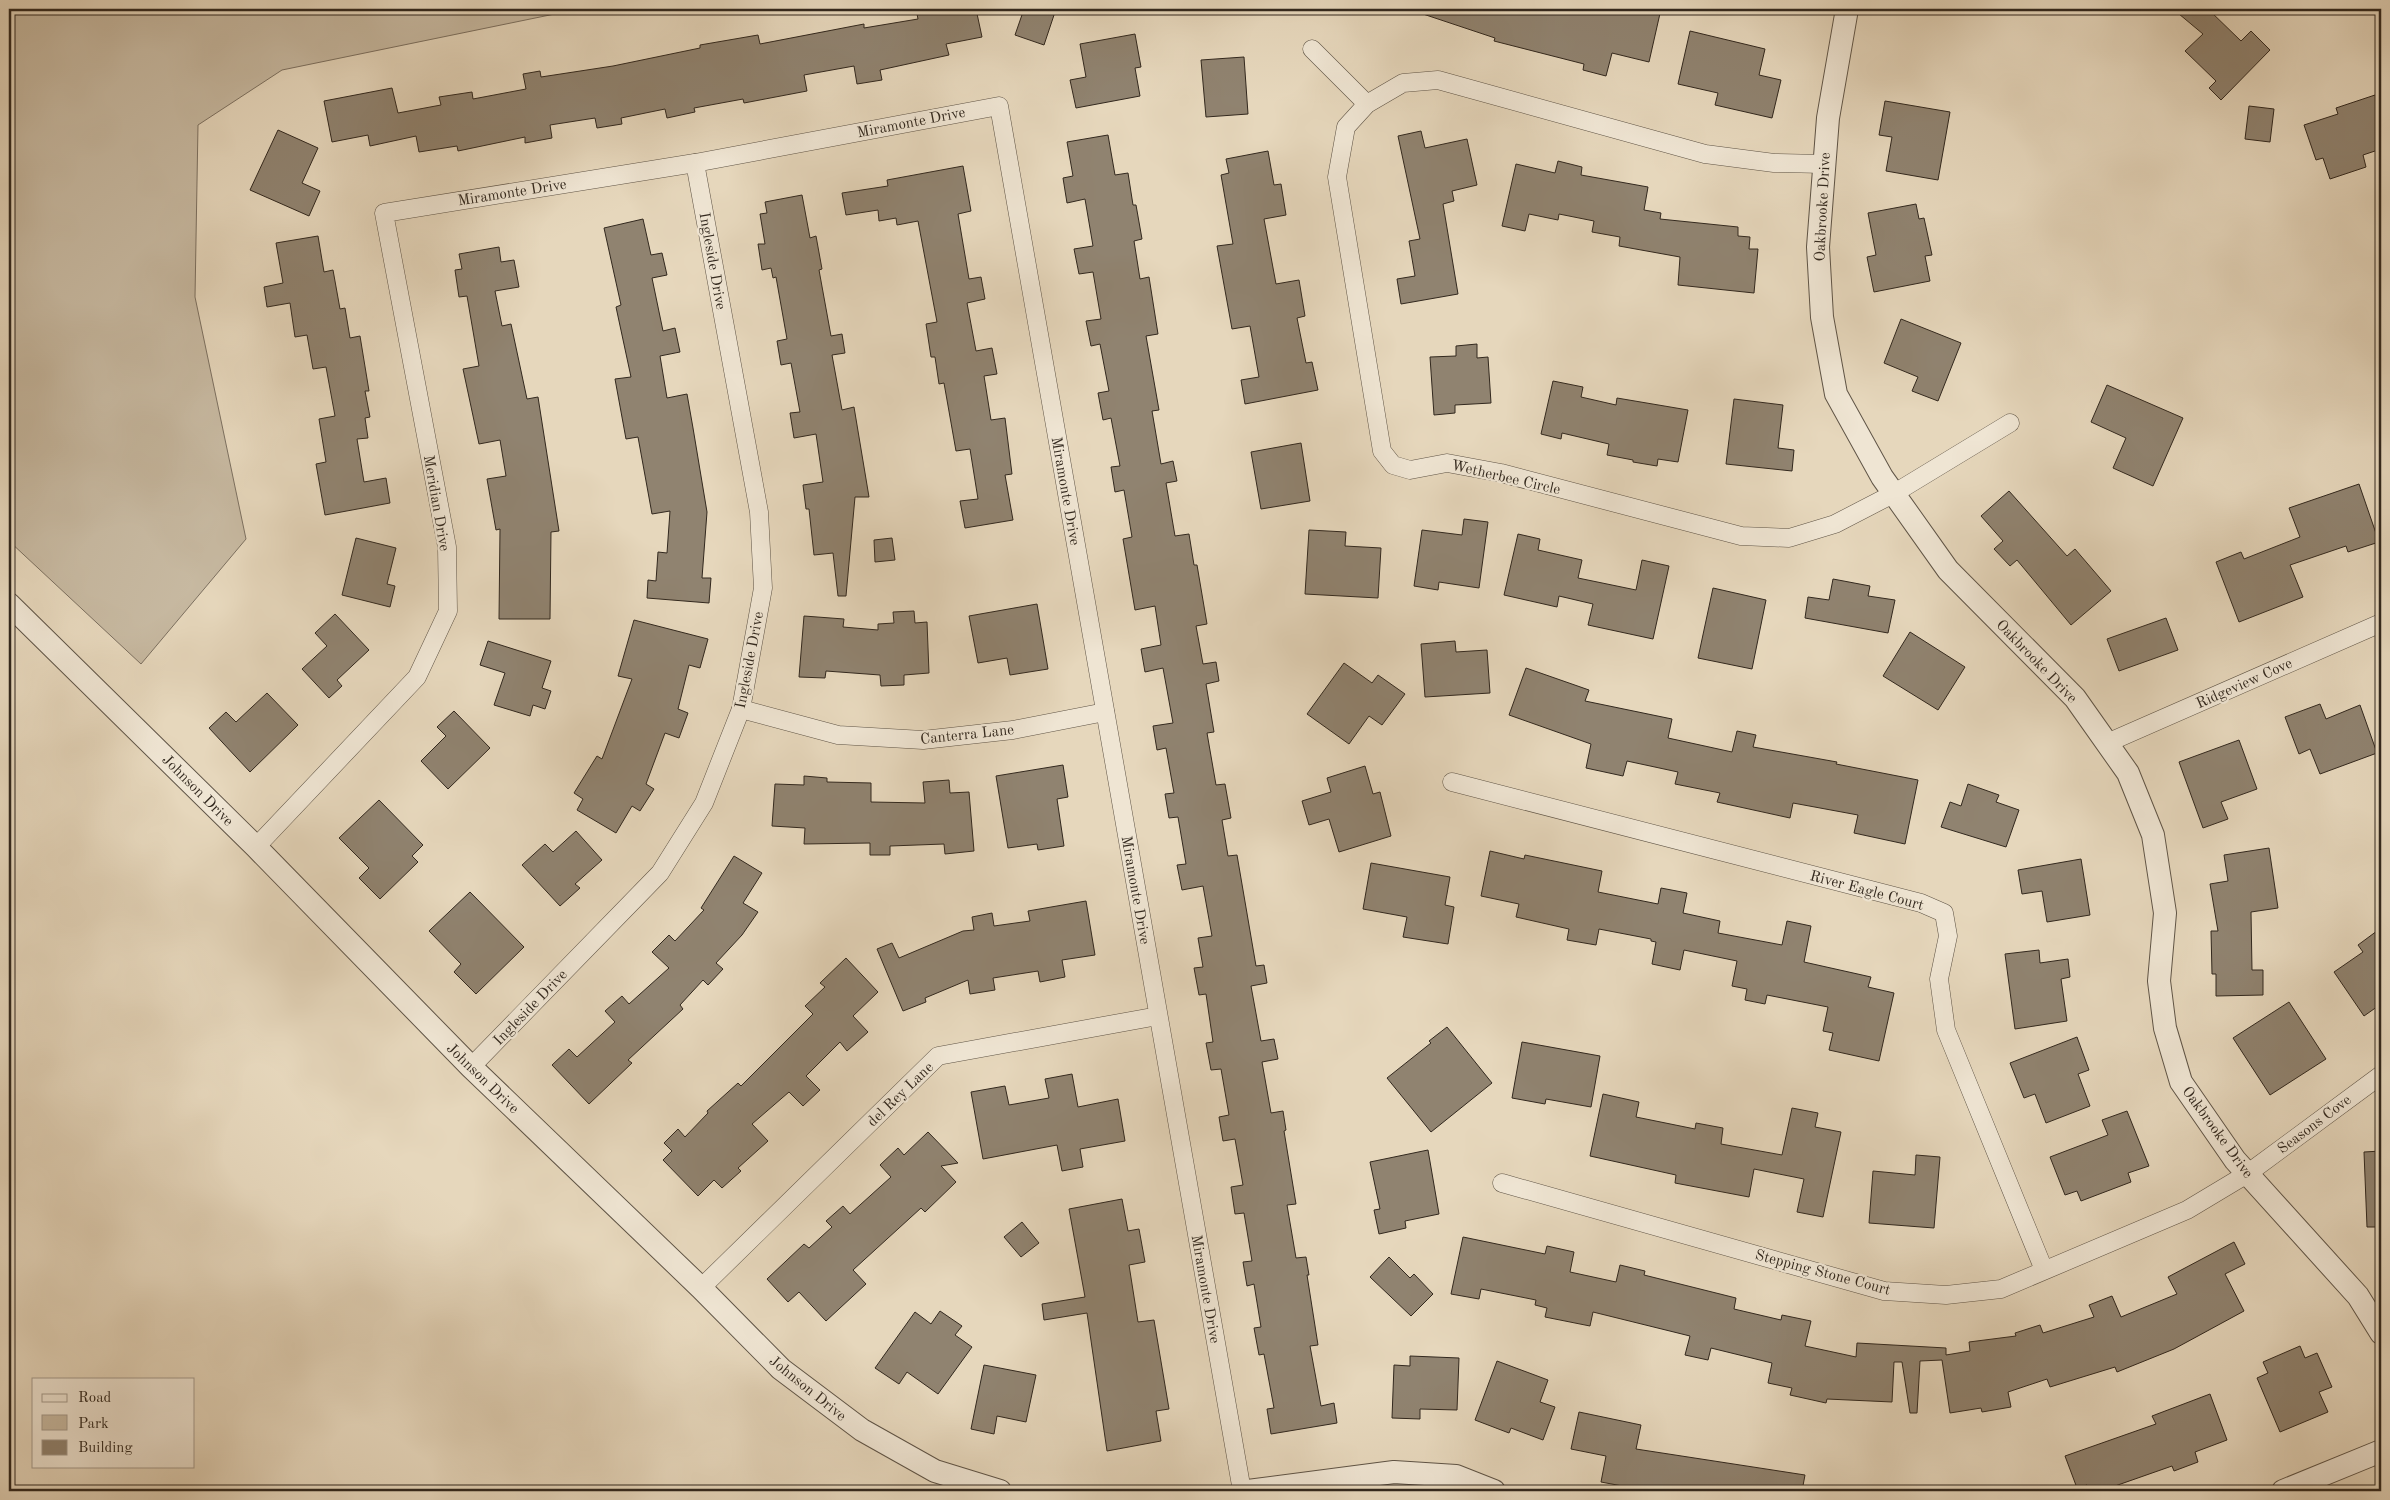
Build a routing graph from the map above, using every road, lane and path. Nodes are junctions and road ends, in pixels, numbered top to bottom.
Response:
1 (1847, 9) edge
2 (1312, 49) dead end
3 (1367, 104) junction
4 (695, 163) junction
5 (1824, 164) junction
6 (384, 213) joint
7 (2010, 423) dead end
8 (1894, 494) junction
9 (9, 604) edge
10 (2381, 623) edge
11 (741, 709) junction
12 (1105, 712) junction
13 (2107, 743) junction
14 (1452, 782) dead end
15 (256, 847) junction
16 (1158, 1016) junction
17 (471, 1068) junction
18 (2381, 1075) edge
19 (2247, 1174) junction
20 (1502, 1184) dead end
21 (2044, 1270) junction
22 (701, 1288) junction
23 (2381, 1333) edge
24 (2381, 1451) edge
25 (1000, 1491) edge
26 (1242, 1491) edge
27 (1248, 1491) edge
28 (1494, 1491) edge
29 (2283, 1491) edge

1 - 5 street, Oakbrooke Drive
2 - 3 street
3 - 5 street, Wetherbee Circle
3 - 8 street, Wetherbee Circle
4 - 6 street, Miramonte Drive
4 - 11 street, Ingleside Drive
4 - 12 street, Miramonte Drive
5 - 8 street, Oakbrooke Drive
6 - 15 street, Meridian Drive
7 - 8 street, Wetherbee Circle
8 - 13 street, Oakbrooke Drive
9 - 15 street, Johnson Drive
10 - 13 street, Ridgeview Cove
11 - 12 street, Canterra Lane
11 - 17 street, Ingleside Drive
12 - 16 street, Miramonte Drive
13 - 19 street, Oakbrooke Drive
14 - 21 street, River Eagle Court
15 - 17 street, Johnson Drive
16 - 22 street, del Rey Lane
16 - 26 street, Miramonte Drive
17 - 22 street, Johnson Drive
18 - 19 street, Seasons Cove
19 - 21 street, Stepping Stone Court
19 - 23 street, Oakbrooke Drive
20 - 21 street, Stepping Stone Court
22 - 25 street, Johnson Drive
24 - 29 street
27 - 28 street

